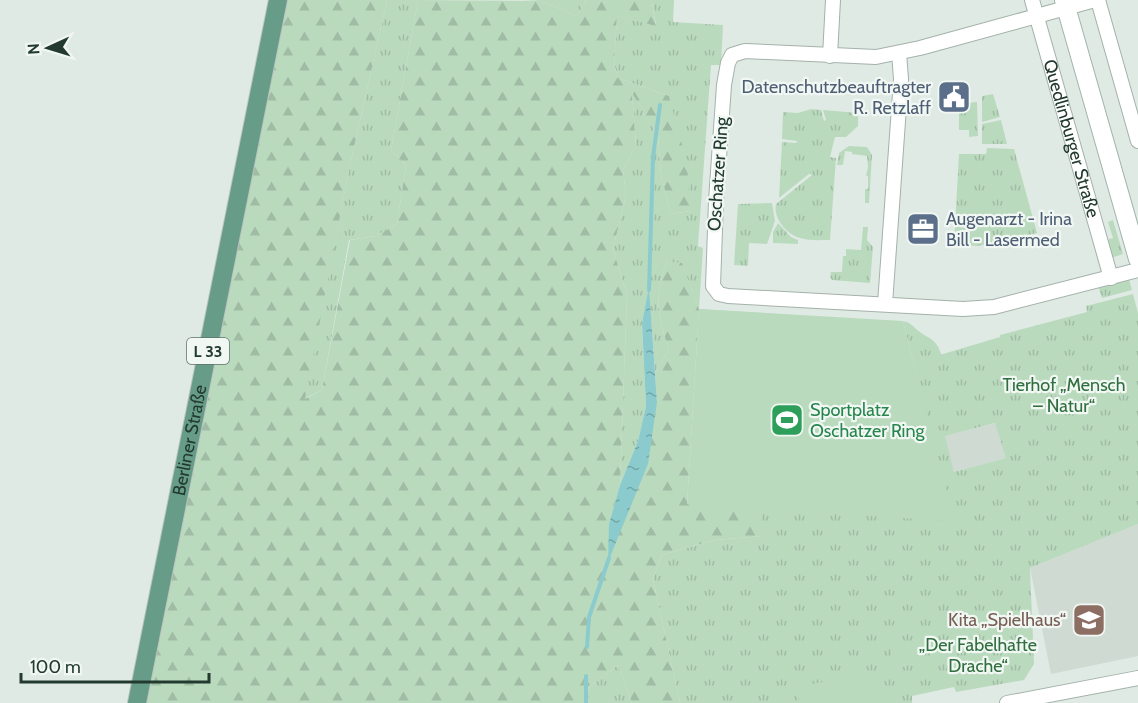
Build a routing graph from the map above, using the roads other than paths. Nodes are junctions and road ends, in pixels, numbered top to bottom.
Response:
1 (278, 0) edge
2 (833, 0) edge
3 (1032, 0) edge
4 (1096, 0) edge
5 (1065, 4) edge
6 (1037, 15) junction
7 (898, 53) junction
8 (830, 56) junction
9 (1138, 141) edge
10 (1138, 259) edge
11 (1138, 270) edge
12 (1112, 278) junction
13 (885, 304) junction
14 (1138, 678) edge
15 (1041, 700) edge
16 (137, 703) edge
17 (1007, 703) edge

1 - 16 main road, Berliner Straße / L 33
2 - 8 street
3 - 6 street, Quedlinburger Straße
4 - 5 street, Oschatzer Ring
4 - 9 street
5 - 6 street, Oschatzer Ring
5 - 10 street, Quedlinburger Straße
6 - 7 street, Oschatzer Ring
6 - 12 street, Quedlinburger Straße
7 - 8 street, Oschatzer Ring
7 - 13 street
8 - 13 street, Oschatzer Ring
11 - 12 street, Oschatzer Ring
12 - 13 street, Oschatzer Ring
14 - 15 street
15 - 17 street

